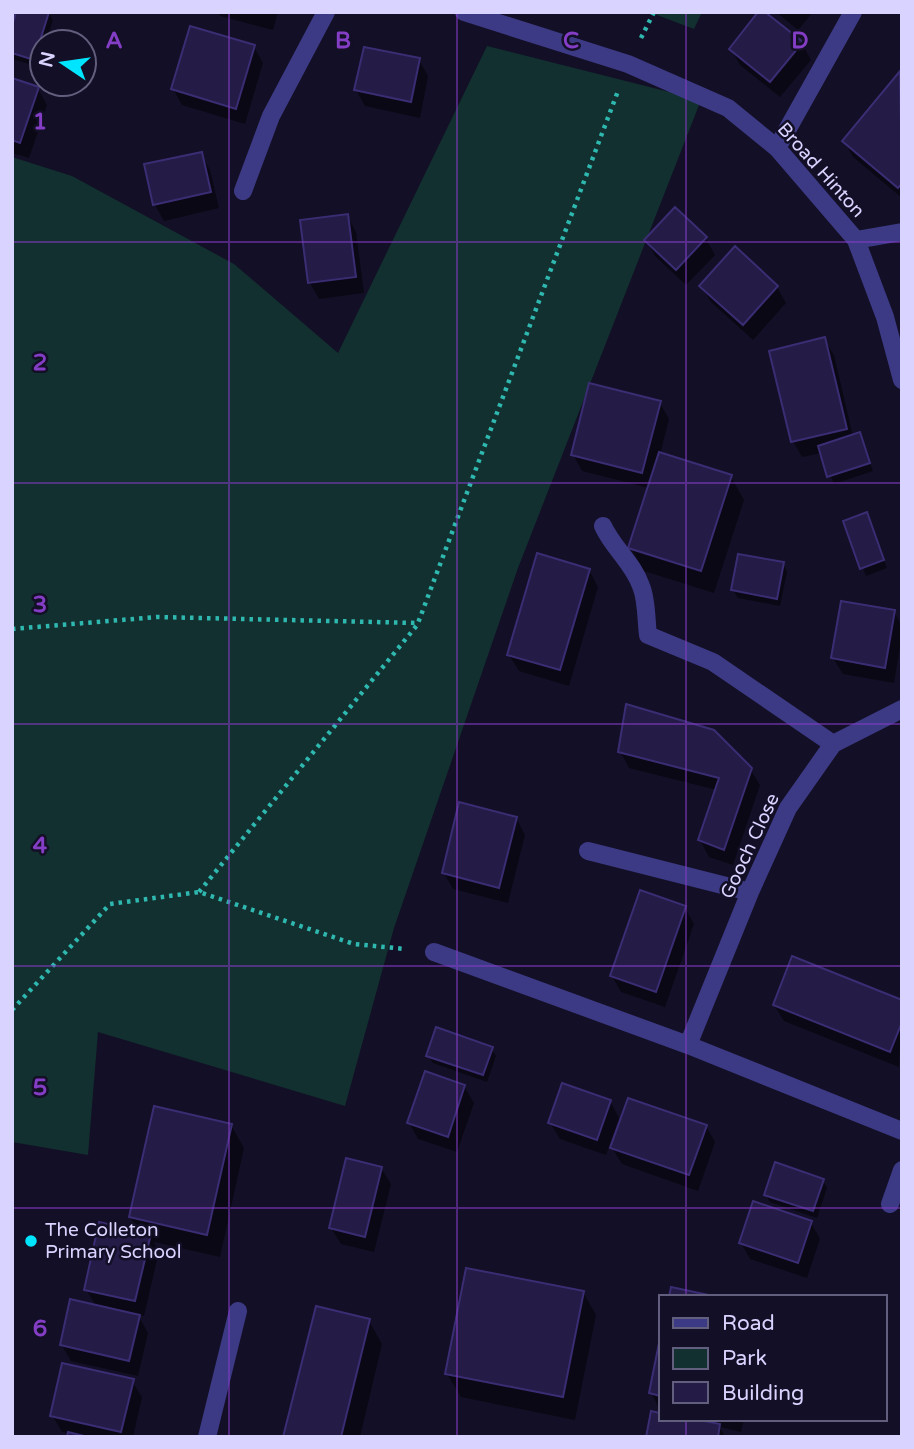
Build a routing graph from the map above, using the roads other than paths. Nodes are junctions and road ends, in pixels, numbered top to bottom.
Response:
1 (464, 12) edge
2 (853, 12) edge
3 (322, 20) edge
4 (777, 148) junction
5 (243, 191) dead end
6 (902, 232) edge
7 (856, 240) junction
8 (902, 380) edge
9 (603, 526) dead end
10 (902, 709) edge
11 (833, 744) junction
12 (588, 851) dead end
13 (750, 892) junction
14 (434, 952) road end
15 (688, 1045) junction
16 (902, 1131) edge
17 (902, 1170) edge
18 (890, 1204) dead end
19 (238, 1311) dead end
20 (207, 1437) edge

1 - 4 street, Broad Hinton
2 - 4 street
3 - 5 street
4 - 7 street, Broad Hinton
6 - 7 street
7 - 8 street, Broad Hinton
9 - 11 street
10 - 11 street, Gooch Close
11 - 13 street, Gooch Close
12 - 13 street
13 - 15 street, Gooch Close
14 - 15 street
15 - 16 street
17 - 18 street
19 - 20 street

